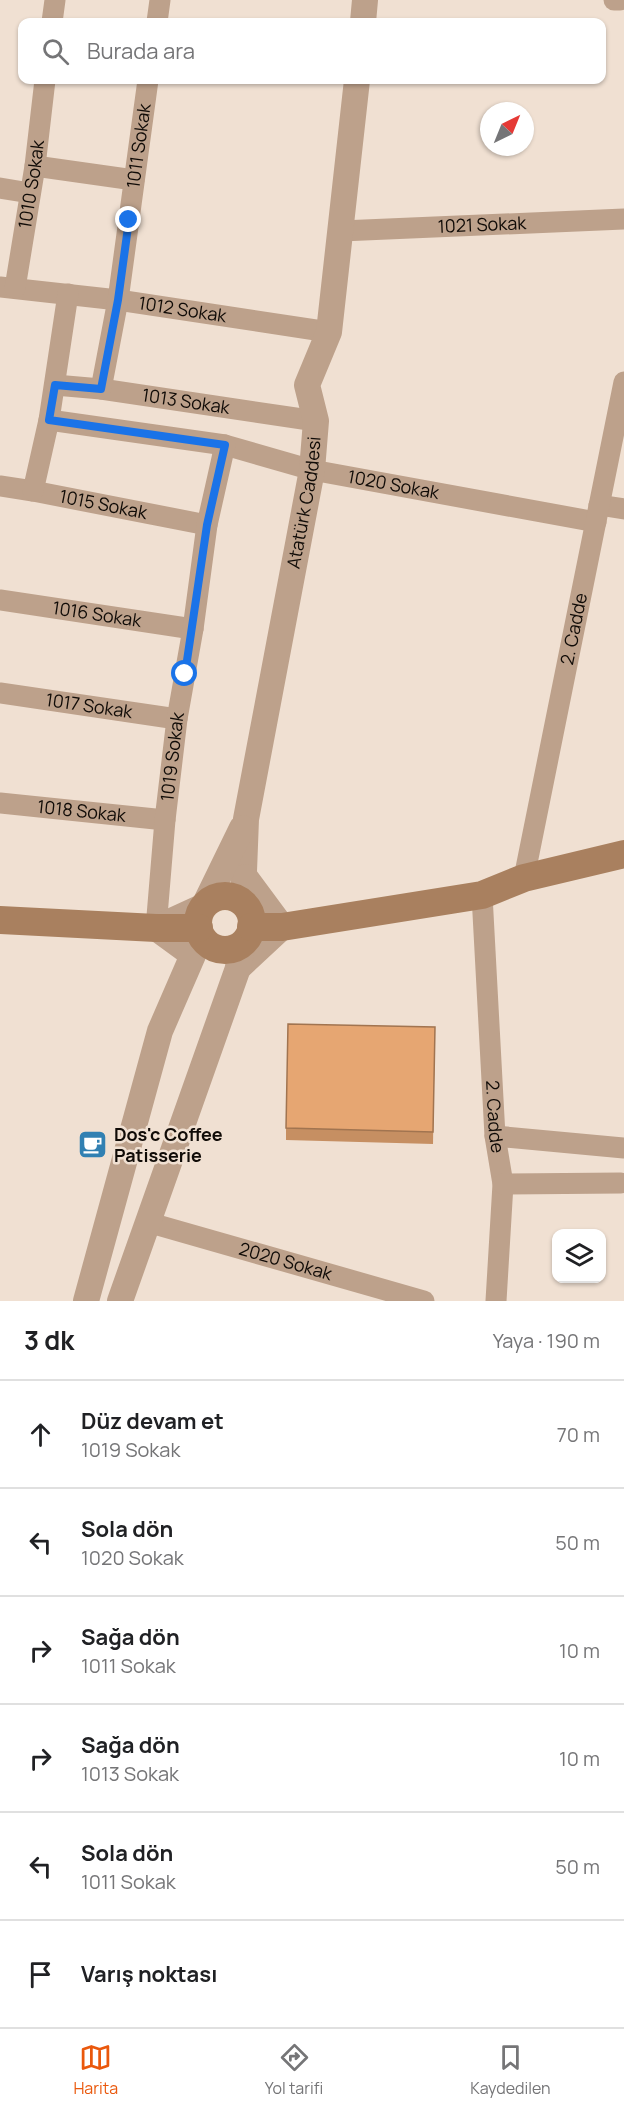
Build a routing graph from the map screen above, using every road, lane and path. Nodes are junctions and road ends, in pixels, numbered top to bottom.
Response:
1 (55, 0) edge
2 (160, 0) edge
3 (365, 0) edge
4 (614, 0) edge
5 (620, 0) edge
6 (53, 18) edge
7 (158, 18) edge
8 (363, 18) edge
9 (45, 84) edge
10 (147, 84) edge
11 (357, 84) edge
12 (35, 166) junction
13 (134, 180) junction
14 (0, 189) edge
15 (30, 193) junction
16 (624, 219) edge
17 (341, 231) junction
18 (8, 288) edge
19 (68, 294) junction
20 (118, 300) junction
21 (329, 332) junction
22 (624, 381) edge
23 (55, 385) junction
24 (101, 389) junction
25 (49, 420) junction
26 (316, 421) junction
27 (225, 445) junction
28 (312, 470) junction
29 (0, 486) edge
30 (33, 491) junction
31 (624, 509) edge
32 (598, 513) junction
33 (207, 525) junction
34 (0, 600) edge
35 (193, 629) junction
36 (0, 693) edge
37 (177, 720) junction
38 (0, 803) edge
39 (246, 819) junction
40 (165, 820) junction
41 (624, 854) edge
42 (244, 876) junction
43 (524, 878) junction
44 (482, 895) junction
45 (201, 917) junction
46 (0, 920) edge
47 (282, 927) junction
48 (156, 928) junction
49 (245, 937) junction
50 (193, 955) junction
51 (495, 1136) junction
52 (624, 1148) edge
53 (623, 1182) edge
54 (503, 1184) junction
55 (147, 1222) junction
56 (86, 1301) edge
57 (120, 1301) edge
58 (424, 1301) edge
59 (495, 1301) edge

1 - 6 street
2 - 7 street
3 - 8 street
4 - 5 street
9 - 12 street, 1010 Sokak
10 - 13 street, 1011 Sokak
11 - 17 street, Atatürk Caddesi
12 - 13 street
12 - 15 street, 1010 Sokak
13 - 20 street, 1011 Sokak
14 - 15 street
15 - 18 street, 1010 Sokak
16 - 17 street, 1021 Sokak
17 - 21 street, Atatürk Caddesi
18 - 19 street, 1012 Sokak
19 - 20 street, 1012 Sokak
19 - 23 street
20 - 21 street, 1012 Sokak
20 - 24 street, 1011 Sokak
21 - 26 street, Atatürk Caddesi
22 - 32 street, 2. Cadde
23 - 24 street, 1013 Sokak
23 - 25 street
24 - 26 street, 1013 Sokak
25 - 27 street, 1020 Sokak
25 - 30 street
26 - 28 street, Atatürk Caddesi
27 - 28 street, 1020 Sokak
27 - 33 street, 1019 Sokak
28 - 32 street, 1020 Sokak
28 - 39 street, Atatürk Caddesi
29 - 30 street, 1015 Sokak
30 - 33 street, 1015 Sokak
31 - 32 street, 1020 Sokak
32 - 43 street, 2. Cadde
33 - 35 street, 1019 Sokak
34 - 35 street, 1016 Sokak
35 - 37 street, 1019 Sokak
36 - 37 street, 1017 Sokak
37 - 40 street, 1019 Sokak
38 - 40 street, 1018 Sokak
39 - 42 street
39 - 45 street
40 - 48 street, 1019 Sokak
41 - 43 main road
42 - 47 street
42 - 49 street
43 - 44 main road
44 - 47 main road
44 - 51 street, 2. Cadde
45 - 48 main road
45 - 49 main road
45 - 49 main road
45 - 50 street
46 - 48 main road
47 - 49 main road
47 - 49 street
48 - 50 street
49 - 55 street
50 - 56 street
51 - 52 street
51 - 54 street, 2. Cadde
53 - 54 street
54 - 59 street, 2. Cadde
55 - 57 street
55 - 58 street, 2020 Sokak

